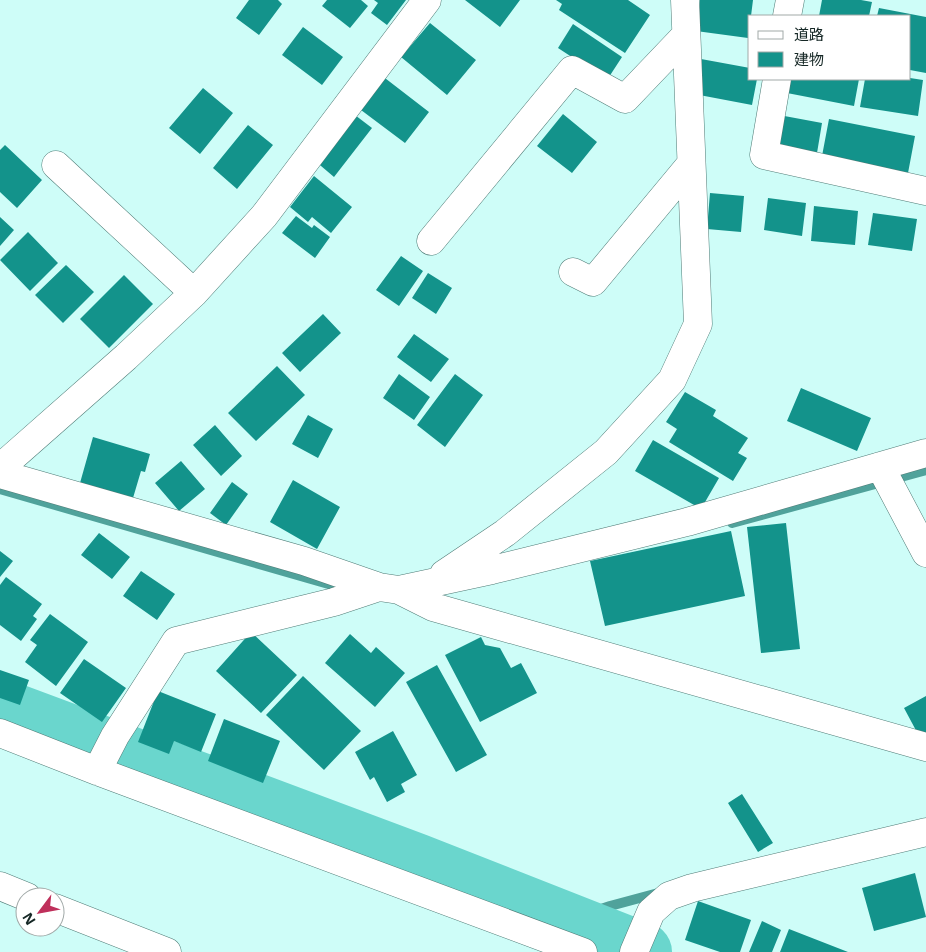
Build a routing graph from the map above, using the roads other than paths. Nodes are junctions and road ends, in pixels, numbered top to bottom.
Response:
1 (427, 0) edge
2 (685, 0) edge
3 (790, 0) edge
4 (787, 15) edge
5 (686, 35) junction
6 (777, 80) edge
7 (691, 164) junction
8 (56, 165) dead end
9 (926, 191) edge
10 (431, 241) dead end
11 (573, 272) dead end
12 (194, 293) junction
13 (926, 453) edge
14 (0, 468) edge
15 (0, 474) edge
16 (885, 477) junction
17 (926, 553) edge
18 (425, 585) junction
19 (389, 588) junction
20 (0, 732) edge
21 (926, 747) edge
22 (106, 755) junction
23 (926, 832) edge
24 (0, 886) edge
25 (15, 892) edge
26 (65, 912) edge
27 (636, 946) edge
28 (167, 952) edge
29 (582, 952) edge

1 - 12 street
2 - 5 street
3 - 4 street
5 - 7 street
5 - 10 street
6 - 9 street
7 - 11 street
7 - 18 street
8 - 12 street
12 - 14 street
13 - 16 street
15 - 19 street
16 - 17 street
16 - 18 street
18 - 19 street
19 - 21 street
19 - 22 street
20 - 22 street
22 - 29 street
23 - 27 street
24 - 25 street
26 - 28 street

